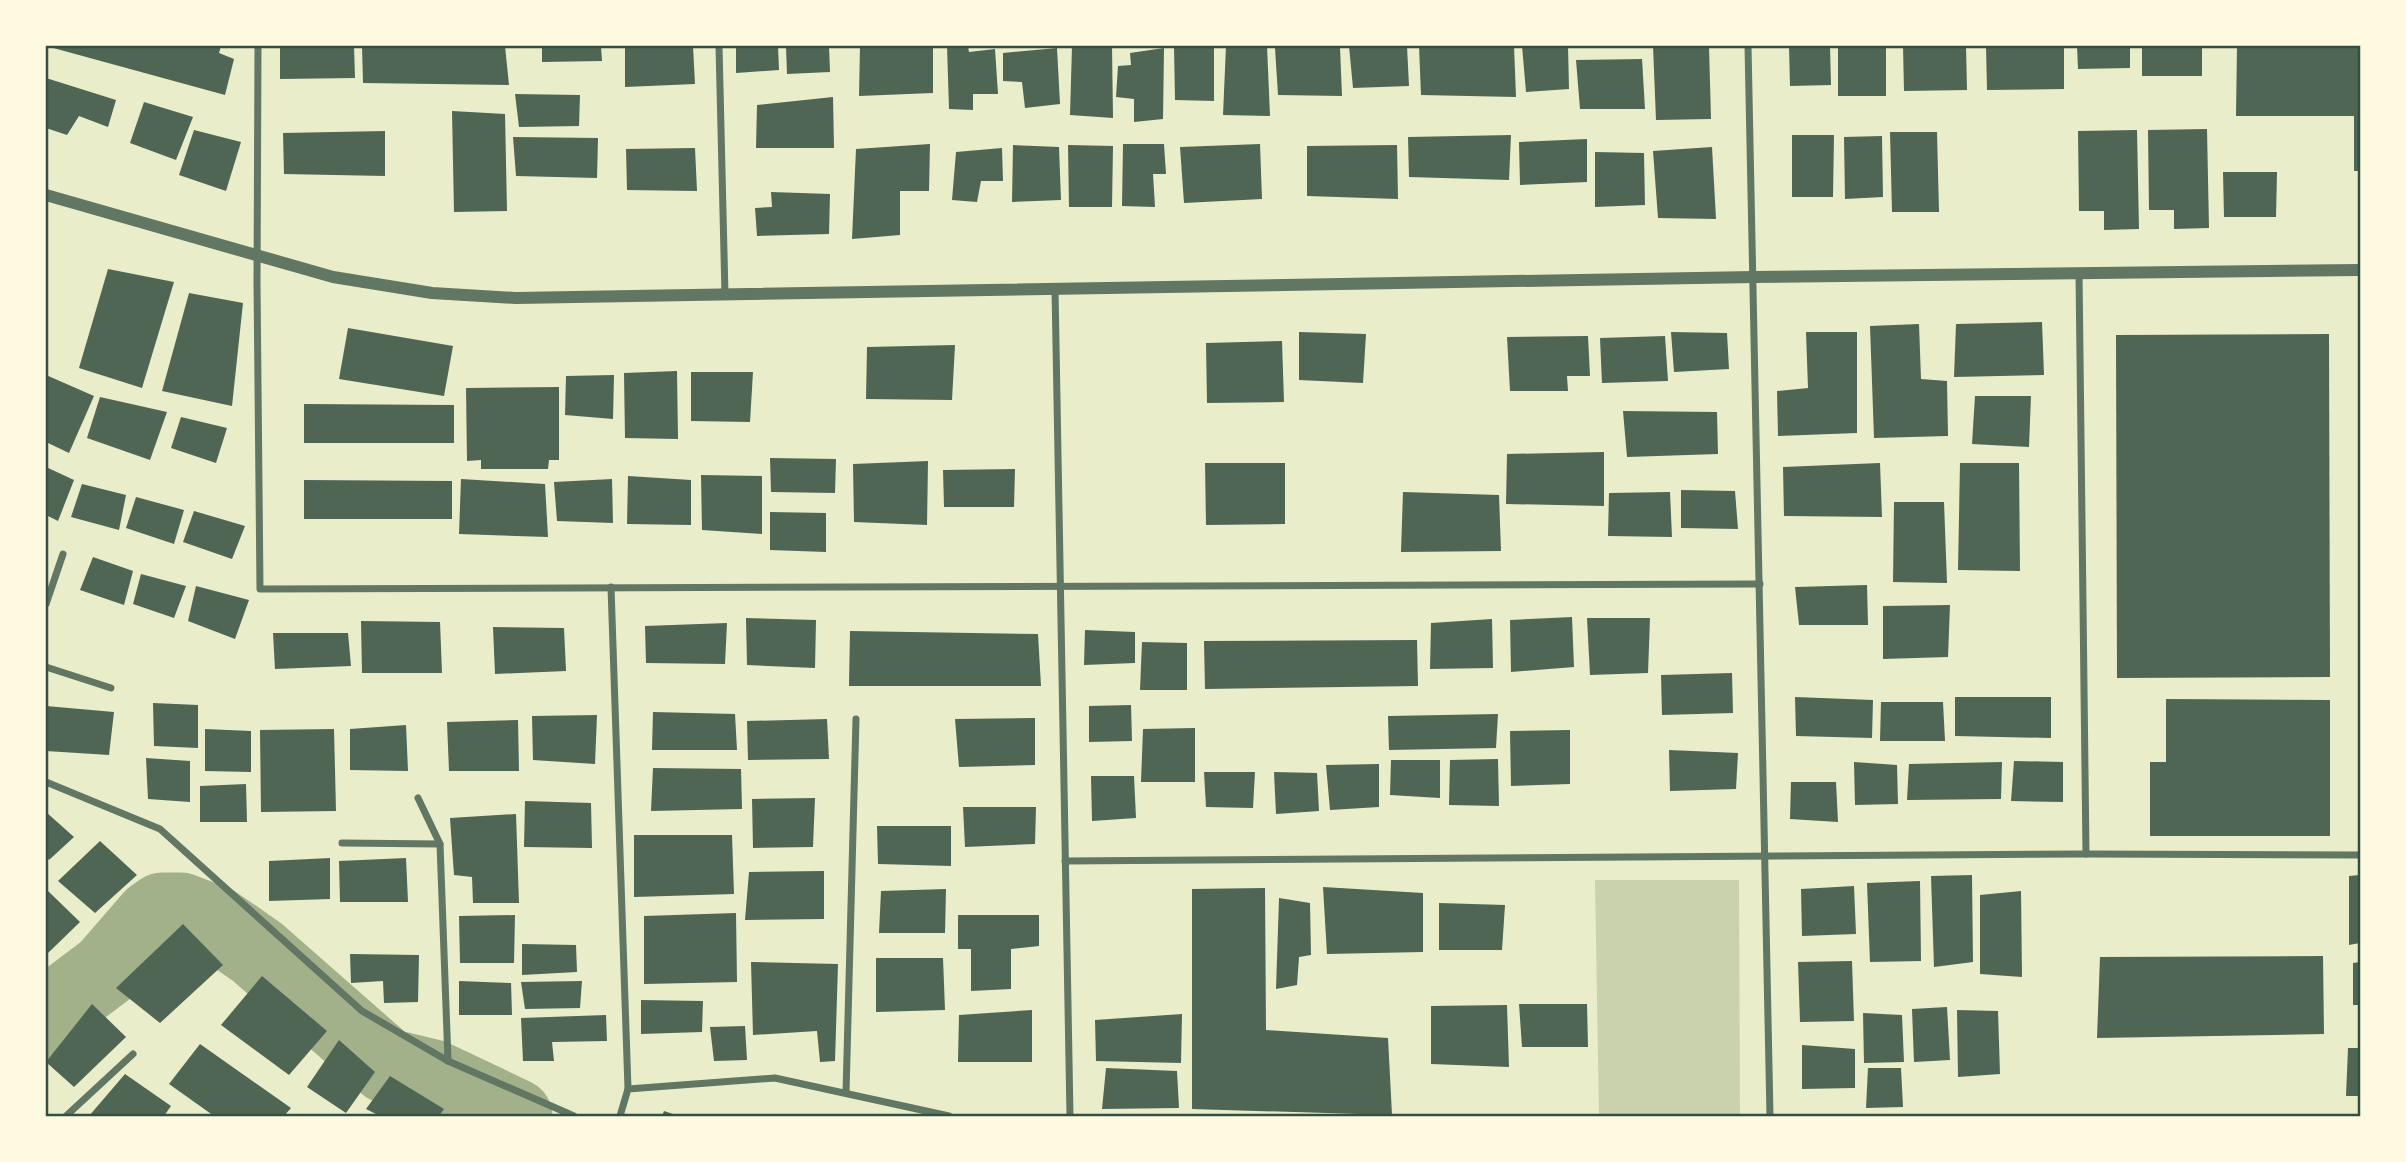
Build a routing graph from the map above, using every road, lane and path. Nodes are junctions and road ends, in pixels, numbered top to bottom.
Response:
1 (258, 46) edge
2 (719, 46) edge
3 (1748, 46) edge
4 (46, 195) edge
5 (257, 255) junction
6 (2361, 270) edge
7 (2079, 273) junction
8 (1754, 276) junction
9 (1055, 289) junction
10 (725, 295) junction
11 (63, 554) dead end
12 (1760, 584) junction
13 (1060, 586) junction
14 (611, 587) junction
15 (46, 604) edge
16 (46, 667) edge
17 (111, 688) dead end
18 (856, 719) dead end
19 (46, 782) edge
20 (418, 799) dead end
21 (342, 843) dead end
22 (440, 844) junction
23 (2086, 854) junction
24 (2361, 855) edge
25 (1765, 856) junction
26 (1065, 861) junction
27 (133, 1054) dead end
28 (448, 1061) junction
29 (628, 1089) junction
30 (846, 1093) junction
31 (66, 1116) edge
32 (574, 1116) edge
33 (620, 1116) edge
34 (949, 1116) edge
35 (1070, 1116) edge
36 (1769, 1116) edge

1 - 5 street
2 - 10 street
3 - 8 street
4 - 5 street
5 - 10 street
5 - 14 street
6 - 7 street
7 - 8 street
7 - 23 street
8 - 9 street
8 - 12 street
9 - 10 street
9 - 13 street
11 - 15 street
12 - 13 street
12 - 25 street
13 - 14 street
13 - 26 street
14 - 29 street
16 - 17 street
18 - 30 street
19 - 28 street
20 - 22 street
21 - 22 street
22 - 28 street
23 - 24 street
23 - 25 street
25 - 26 street
25 - 36 street
26 - 35 street
27 - 31 street
28 - 32 street
29 - 30 street
29 - 33 street
30 - 34 street

